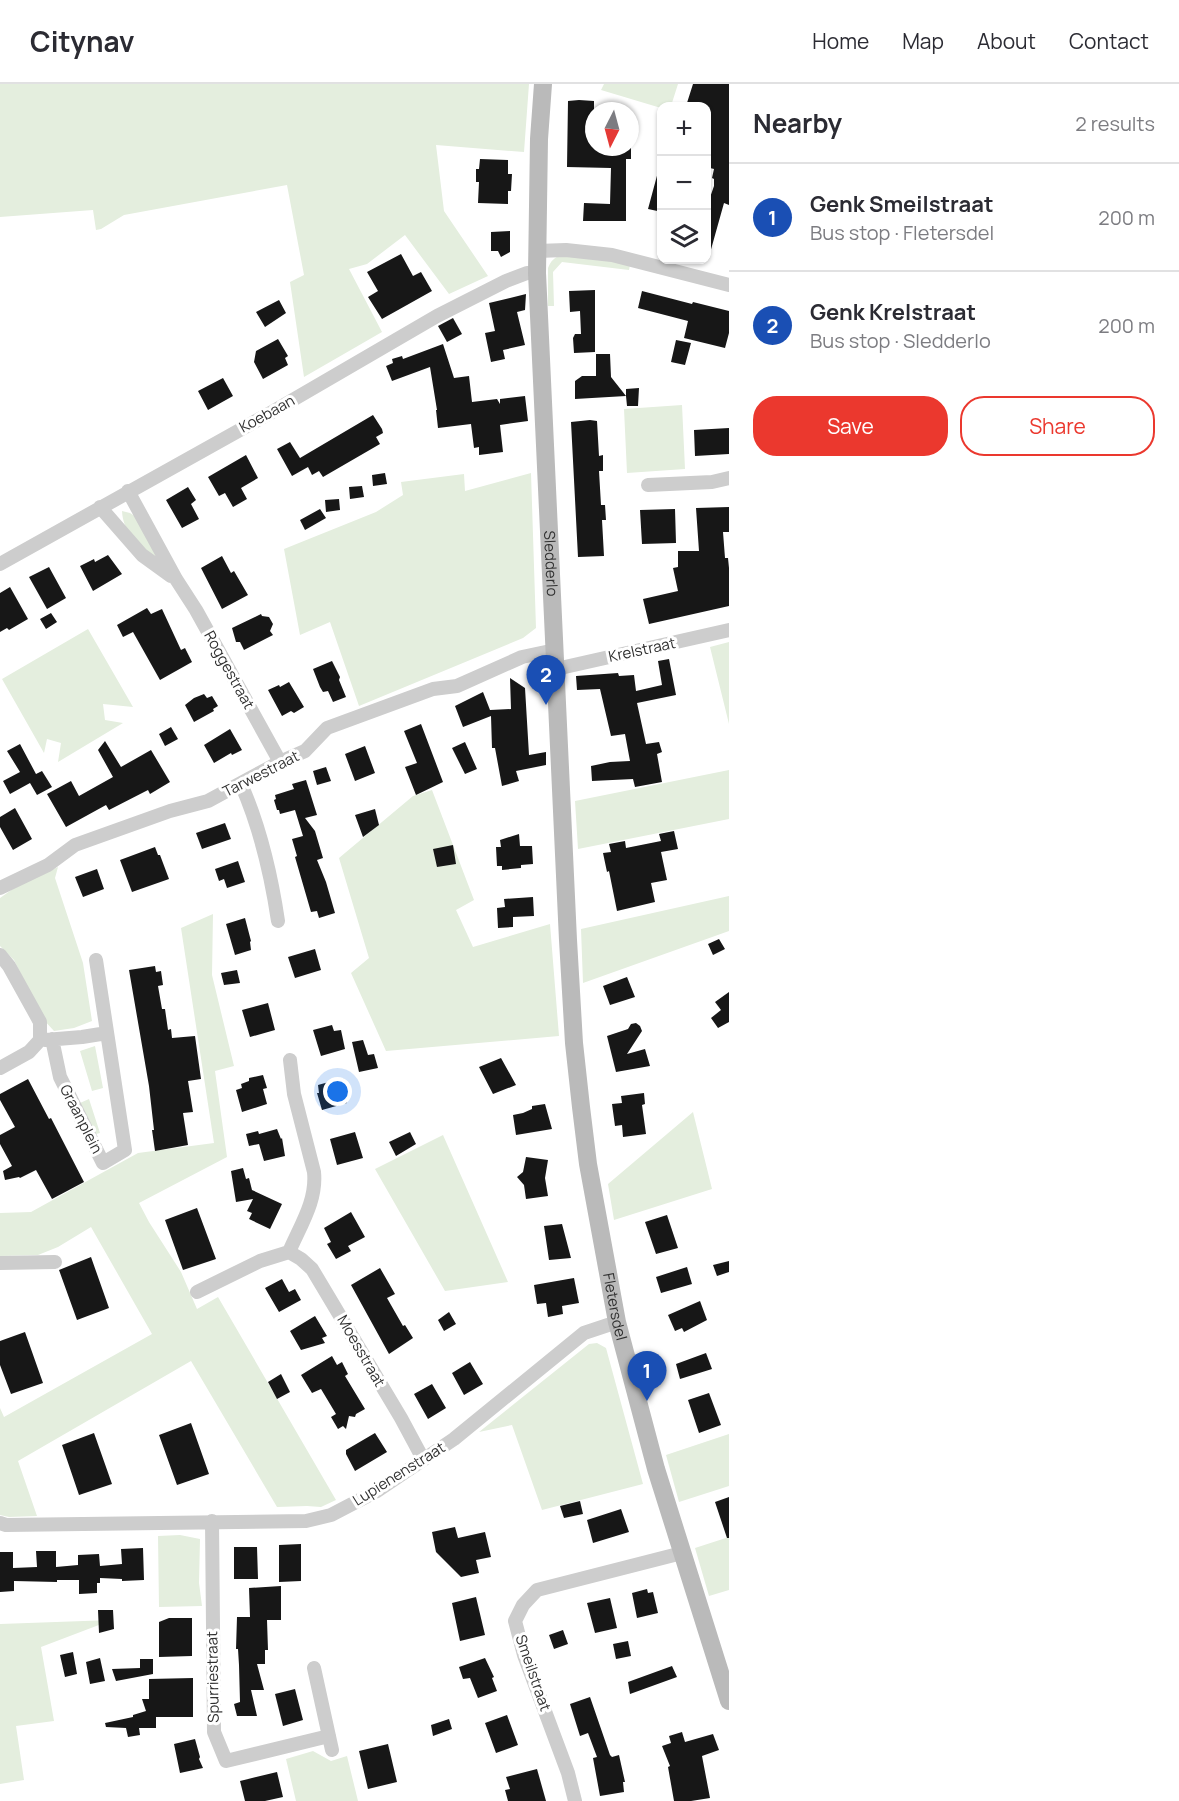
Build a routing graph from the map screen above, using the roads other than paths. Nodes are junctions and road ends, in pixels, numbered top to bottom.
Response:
1 (543, 84) edge
2 (537, 251) junction
3 (537, 273) junction
4 (729, 285) edge
5 (729, 478) edge
6 (648, 486) dead end
7 (128, 491) junction
8 (100, 507) junction
9 (0, 564) edge
10 (176, 579) junction
11 (729, 630) edge
12 (555, 650) junction
13 (556, 669) junction
14 (280, 762) junction
15 (242, 784) junction
16 (1, 885) edge
17 (278, 921) dead end
18 (0, 955) edge
19 (96, 960) dead end
20 (107, 1033) junction
21 (46, 1040) junction
22 (574, 1043) joint
23 (290, 1060) dead end
24 (0, 1068) edge
25 (289, 1252) junction
26 (55, 1262) dead end
27 (0, 1263) edge
28 (198, 1292) dead end
29 (617, 1322) junction
30 (423, 1460) junction
31 (212, 1521) junction
32 (0, 1523) edge
33 (682, 1553) junction
34 (314, 1668) dead end
35 (729, 1701) edge
36 (575, 1801) edge

1 - 2 street, Sledderlo
2 - 3 street, Sledderlo
2 - 4 street
3 - 7 street, Koebaan
3 - 12 street, Sledderlo
5 - 6 street
7 - 8 street, Koebaan
7 - 10 street, Roggestraat
8 - 9 street, Koebaan
8 - 10 street, Roggestraat
10 - 14 street, Roggestraat
11 - 13 street, Krelstraat
12 - 13 street, Sledderlo
12 - 14 street, Tarwestraat
13 - 22 street, Sledderlo
14 - 15 street, Tarwestraat
15 - 16 street, Tarwestraat
15 - 17 street
18 - 21 street
19 - 20 street, Graanplein
20 - 21 street
20 - 21 street, Graanplein
21 - 24 street
22 - 29 street, Fletersdel
23 - 25 street
25 - 28 street
25 - 30 street, Moesstraat
26 - 27 street
29 - 30 street, Lupienenstraat
29 - 33 street, Fletersdel
30 - 31 street, Lupienenstraat
31 - 32 street, Lupienenstraat
31 - 34 street, Spurriestraat
33 - 35 street, Fletersdel
33 - 36 street, Smeilstraat

